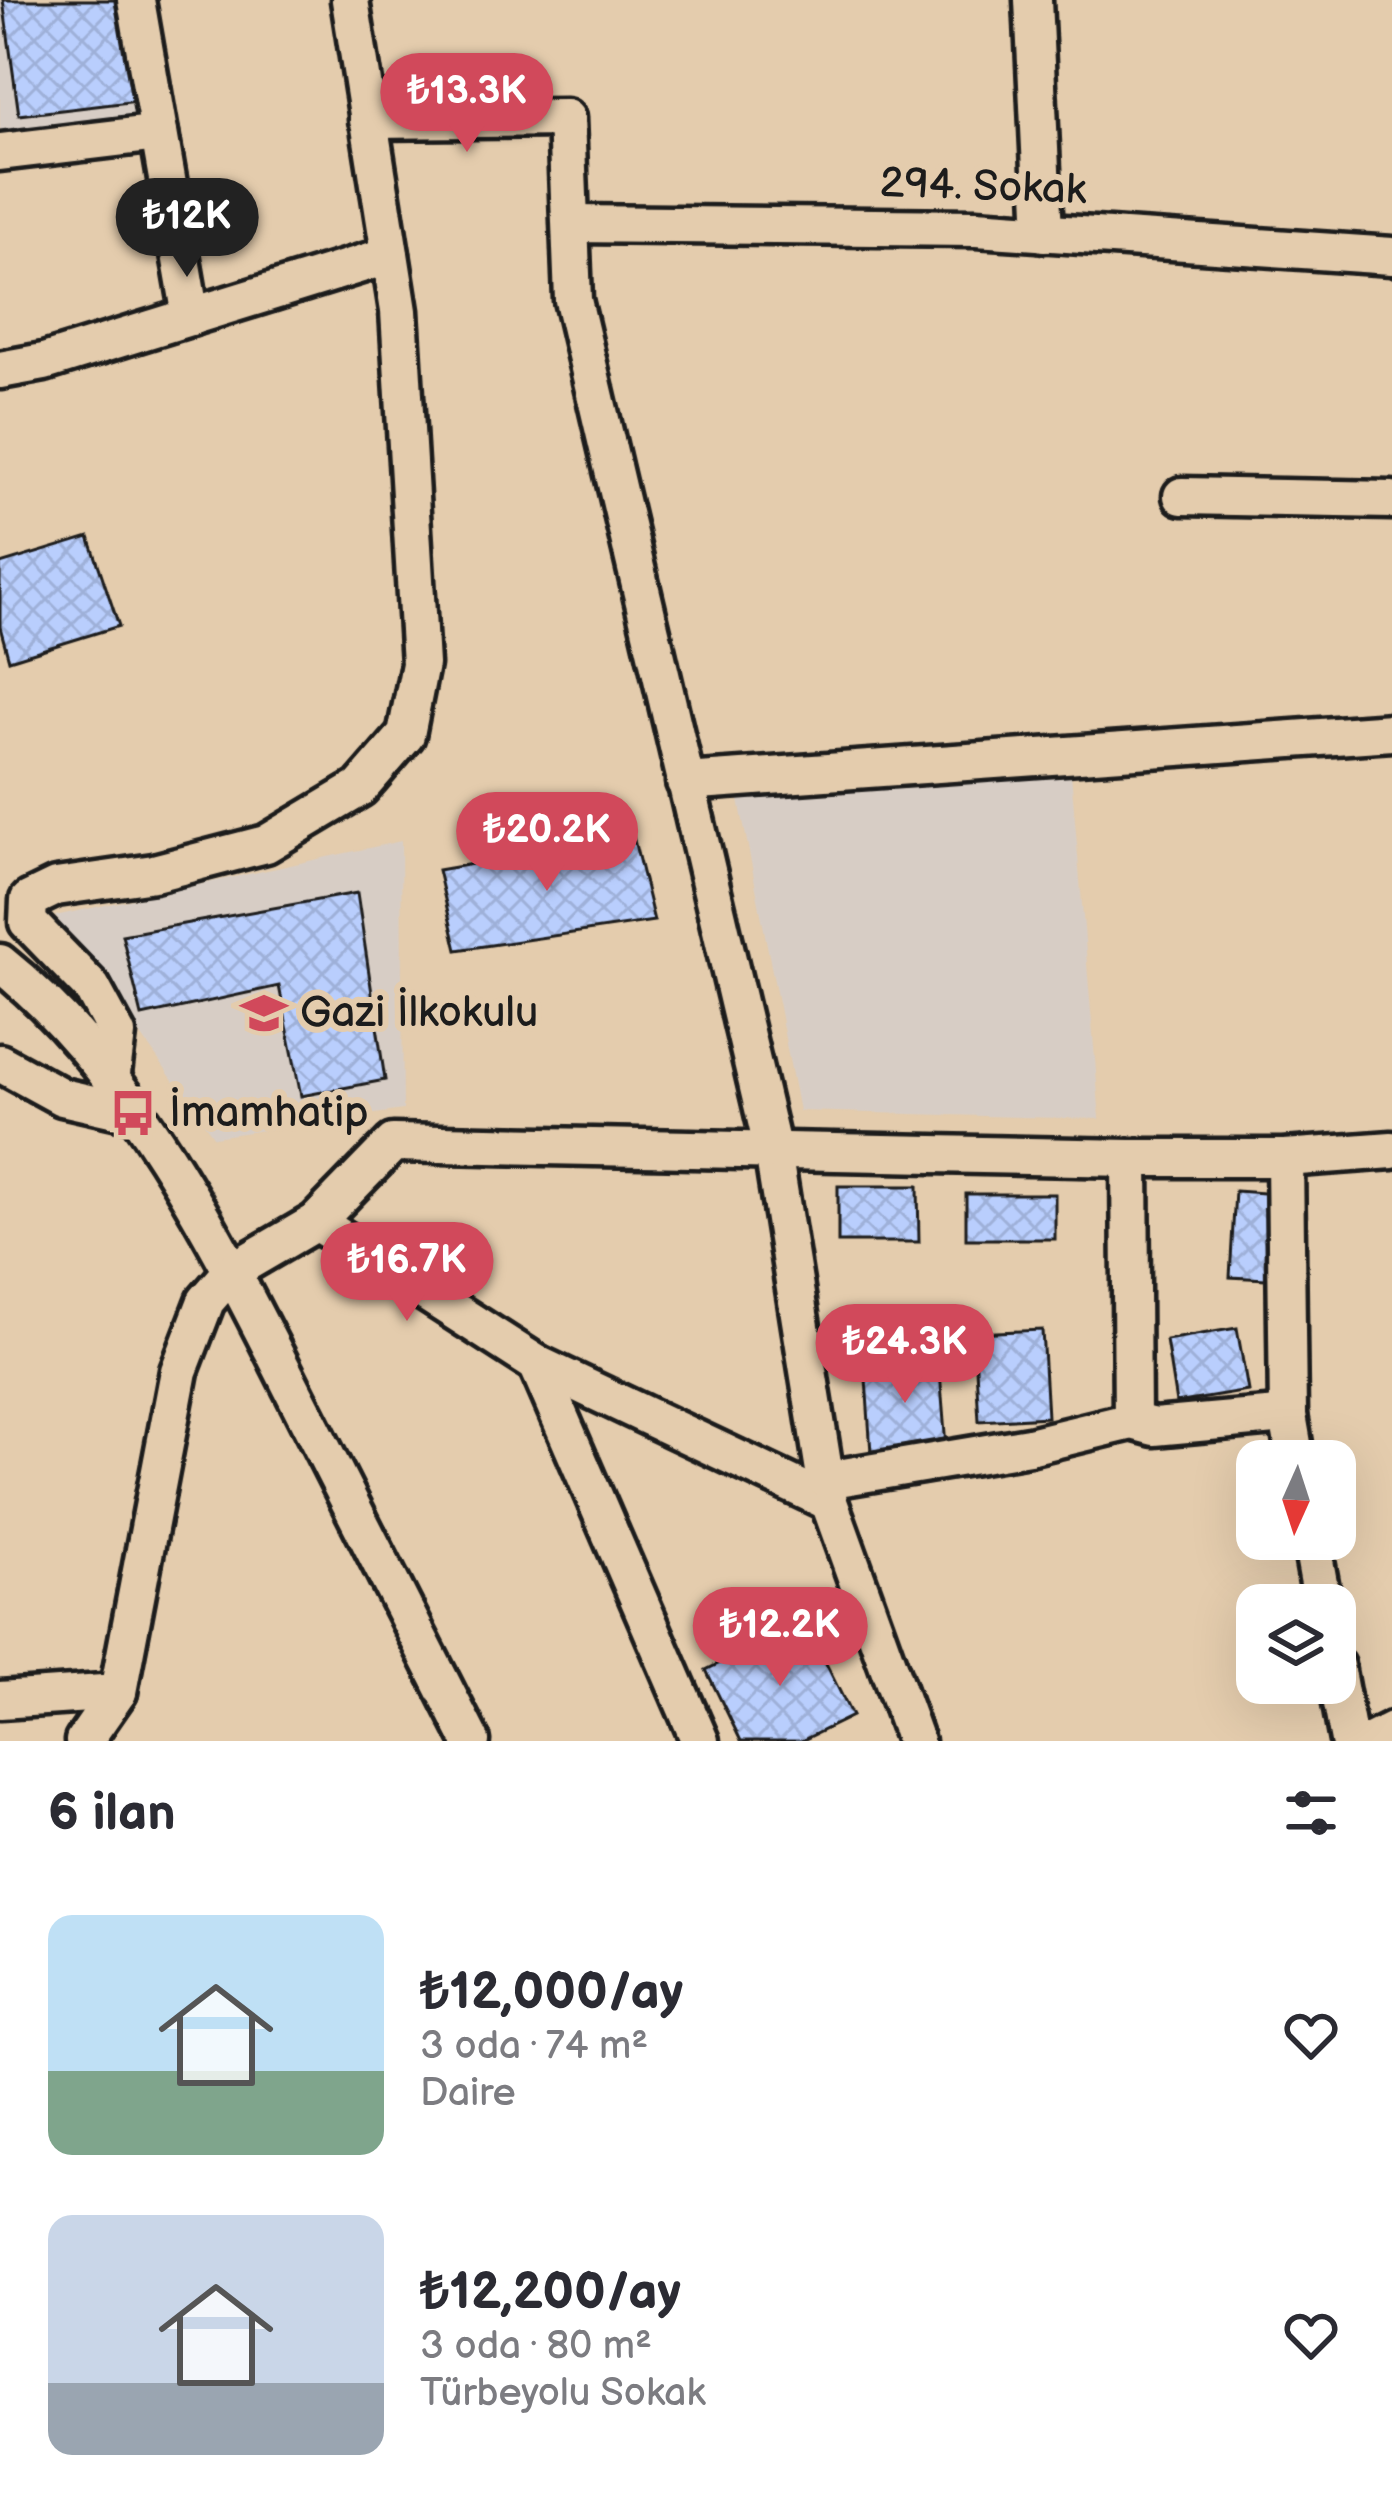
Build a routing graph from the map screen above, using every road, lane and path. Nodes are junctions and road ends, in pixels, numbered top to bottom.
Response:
1 (136, 0) edge
2 (350, 0) edge
3 (1033, 0) edge
4 (368, 120) junction
5 (159, 133) junction
6 (0, 152) edge
7 (571, 224) junction
8 (1044, 233) junction
9 (390, 255) junction
10 (1392, 256) edge
11 (191, 316) junction
12 (0, 370) edge
13 (1182, 496) dead end
14 (1392, 500) edge
15 (1392, 732) edge
16 (685, 782) junction
17 (0, 963) edge
18 (0, 1063) edge
19 (111, 1081) junction
20 (134, 1113) junction
21 (773, 1150) junction
22 (1392, 1150) edge
23 (1130, 1158) junction
24 (1285, 1158) junction
25 (316, 1222) junction
26 (232, 1271) junction
27 (537, 1364) junction
28 (1288, 1415) junction
29 (1132, 1421) junction
30 (1292, 1440) edge
31 (827, 1491) junction
32 (118, 1692) junction
33 (0, 1700) edge
34 (1342, 1704) edge
35 (1392, 1731) edge
36 (84, 1741) edge
37 (471, 1741) edge
38 (700, 1741) edge
39 (915, 1741) edge
40 (1349, 1741) edge
41 (1372, 1741) edge

1 - 5 street
2 - 4 street
3 - 8 street
4 - 7 street
4 - 9 street
5 - 6 street
5 - 11 street
7 - 8 street, 294. Sokak
7 - 16 street
8 - 10 street, 294. Sokak
9 - 11 street
9 - 19 street
11 - 12 street
13 - 14 street
15 - 16 street
16 - 21 street
17 - 19 street
18 - 20 street
19 - 20 street
20 - 26 street
21 - 23 street
21 - 25 street
21 - 31 street
22 - 24 street
23 - 24 street
23 - 29 street
24 - 28 street
25 - 26 street
25 - 27 street
26 - 32 street
26 - 37 street
27 - 31 street
27 - 38 street
28 - 29 street
28 - 30 street
29 - 31 street
31 - 39 street
32 - 33 street
32 - 36 street
34 - 40 street
35 - 41 street

